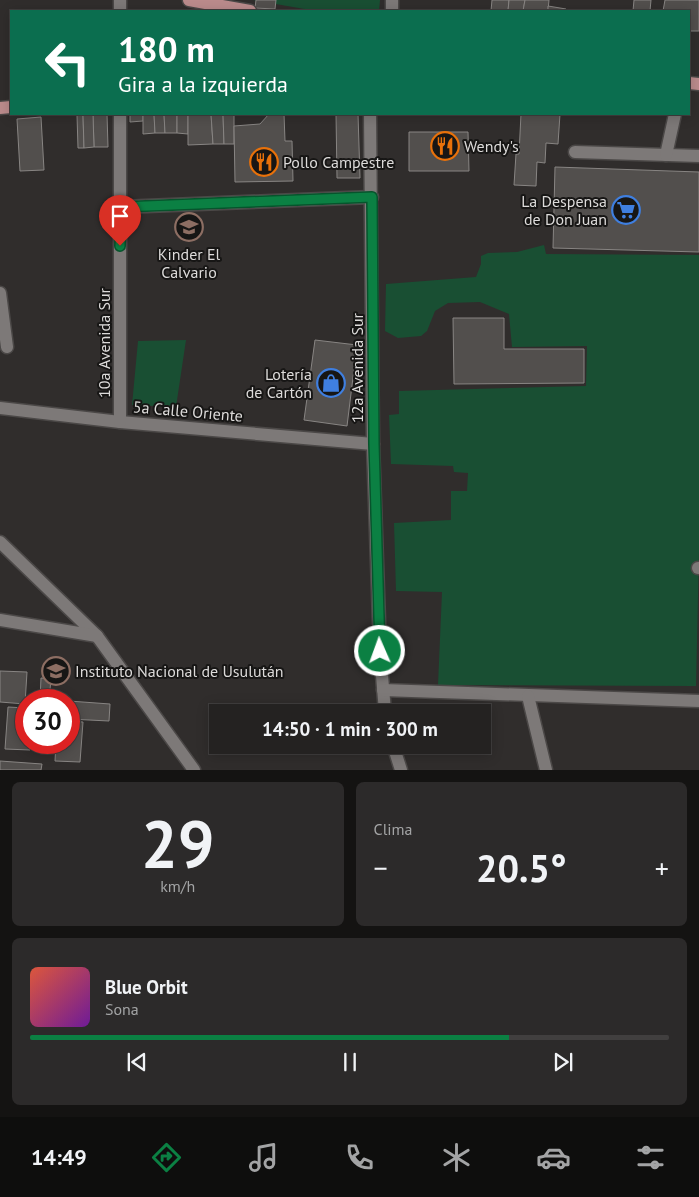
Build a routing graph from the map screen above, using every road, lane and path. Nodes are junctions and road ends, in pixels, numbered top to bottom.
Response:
1 (189, 0) edge
2 (216, 8) edge
3 (239, 10) edge
4 (120, 115) edge
5 (370, 115) edge
6 (675, 115) edge
7 (575, 152) dead end
8 (666, 155) junction
9 (699, 156) edge
10 (372, 197) junction
11 (121, 207) junction
12 (0, 293) edge
13 (7, 347) dead end
14 (0, 408) edge
15 (120, 422) junction
16 (374, 444) junction
17 (0, 542) edge
18 (0, 620) edge
19 (97, 636) junction
20 (382, 690) junction
21 (528, 696) junction
22 (699, 701) edge
23 (384, 704) edge
24 (396, 754) edge
25 (194, 770) edge
26 (401, 770) edge
27 (546, 770) edge

1 - 2 main road
2 - 3 main road
4 - 11 street, 10a Avenida Sur
5 - 10 street, 12a Avenida Sur
6 - 8 street
7 - 8 street
8 - 9 street
10 - 11 street
10 - 16 street, 12a Avenida Sur
11 - 15 street, 10a Avenida Sur
12 - 13 street
14 - 15 street, 5a Calle Oriente
15 - 16 street, 5a Calle Oriente
16 - 20 street, 12a Avenida Sur
17 - 19 street
18 - 19 street
19 - 25 street
20 - 21 street
20 - 23 street, 12a Avenida Sur
21 - 22 street
21 - 27 street
24 - 26 street

